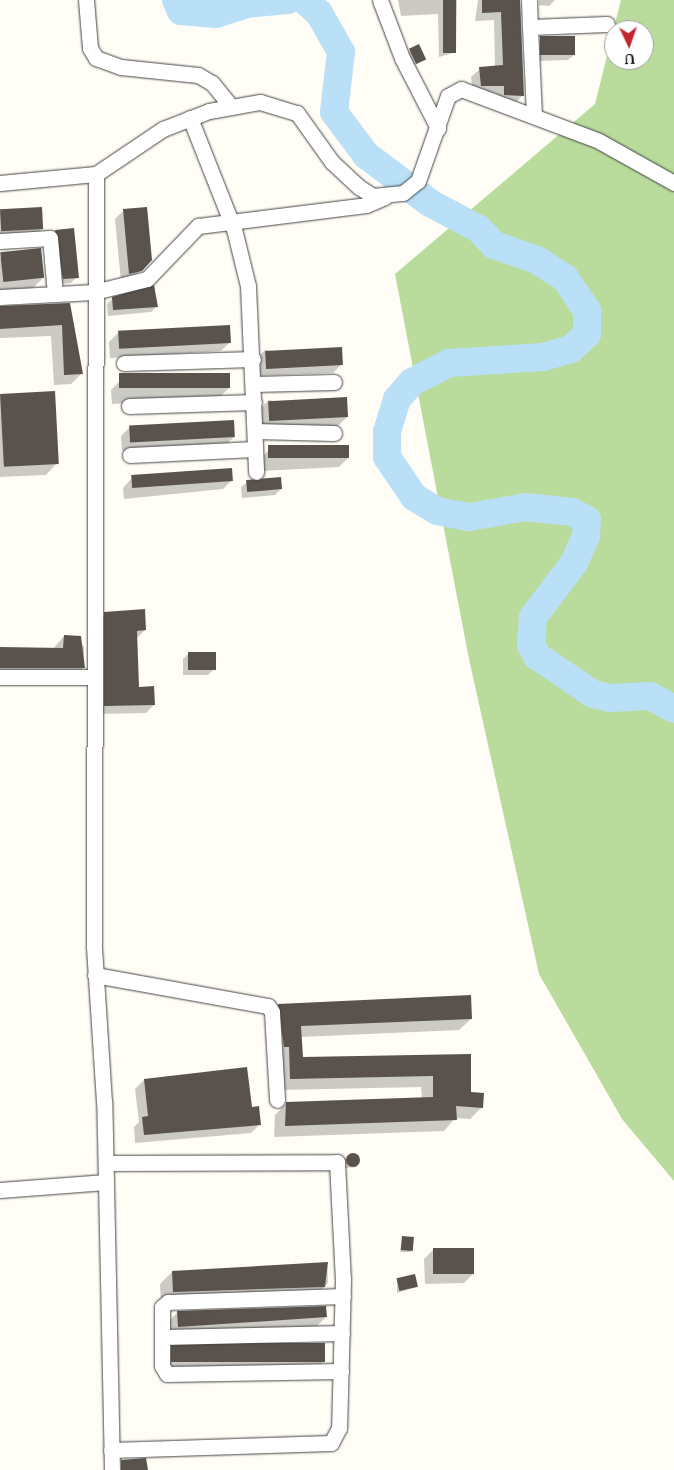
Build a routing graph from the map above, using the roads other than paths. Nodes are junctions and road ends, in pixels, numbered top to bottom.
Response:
1 (86, 0) edge
2 (380, 0) edge
3 (529, 0) edge
4 (604, 24) edge
5 (530, 27) junction
6 (230, 105) junction
7 (534, 114) junction
8 (190, 118) junction
9 (438, 128) junction
10 (96, 174) junction
11 (0, 183) edge
12 (674, 183) edge
13 (385, 197) junction
14 (230, 218) junction
15 (0, 241) edge
16 (94, 292) junction
17 (55, 294) junction
18 (0, 297) edge
19 (253, 359) junction
20 (124, 363) dead end
21 (334, 382) dead end
22 (254, 384) junction
23 (254, 402) junction
24 (129, 406) dead end
25 (255, 432) junction
26 (334, 433) dead end
27 (255, 449) junction
28 (130, 455) dead end
29 (256, 472) dead end
30 (0, 677) edge
31 (95, 677) junction
32 (95, 975) junction
33 (277, 1100) dead end
34 (106, 1162) junction
35 (106, 1182) junction
36 (0, 1190) edge
37 (343, 1296) junction
38 (342, 1333) junction
39 (163, 1337) junction
40 (341, 1371) junction
41 (111, 1450) junction
42 (112, 1470) edge

1 - 6 street
2 - 9 street
3 - 5 street
4 - 5 street
5 - 7 street
6 - 8 street
6 - 13 street
7 - 9 street
7 - 12 street
8 - 10 street
8 - 14 street
9 - 13 street
10 - 11 street
10 - 16 street
13 - 14 street
14 - 16 street
14 - 19 street
15 - 17 street
16 - 17 street
16 - 31 street
17 - 18 street
19 - 20 street
19 - 22 street
21 - 22 street
22 - 23 street
23 - 24 street
23 - 25 street
25 - 26 street
25 - 27 street
27 - 28 street
27 - 29 street
30 - 31 street
31 - 32 street
32 - 33 street
32 - 34 street
34 - 35 street
34 - 37 street
35 - 36 street
35 - 41 street
37 - 38 street
37 - 39 street
38 - 39 street
38 - 40 street
39 - 40 street
40 - 41 street
41 - 42 street

